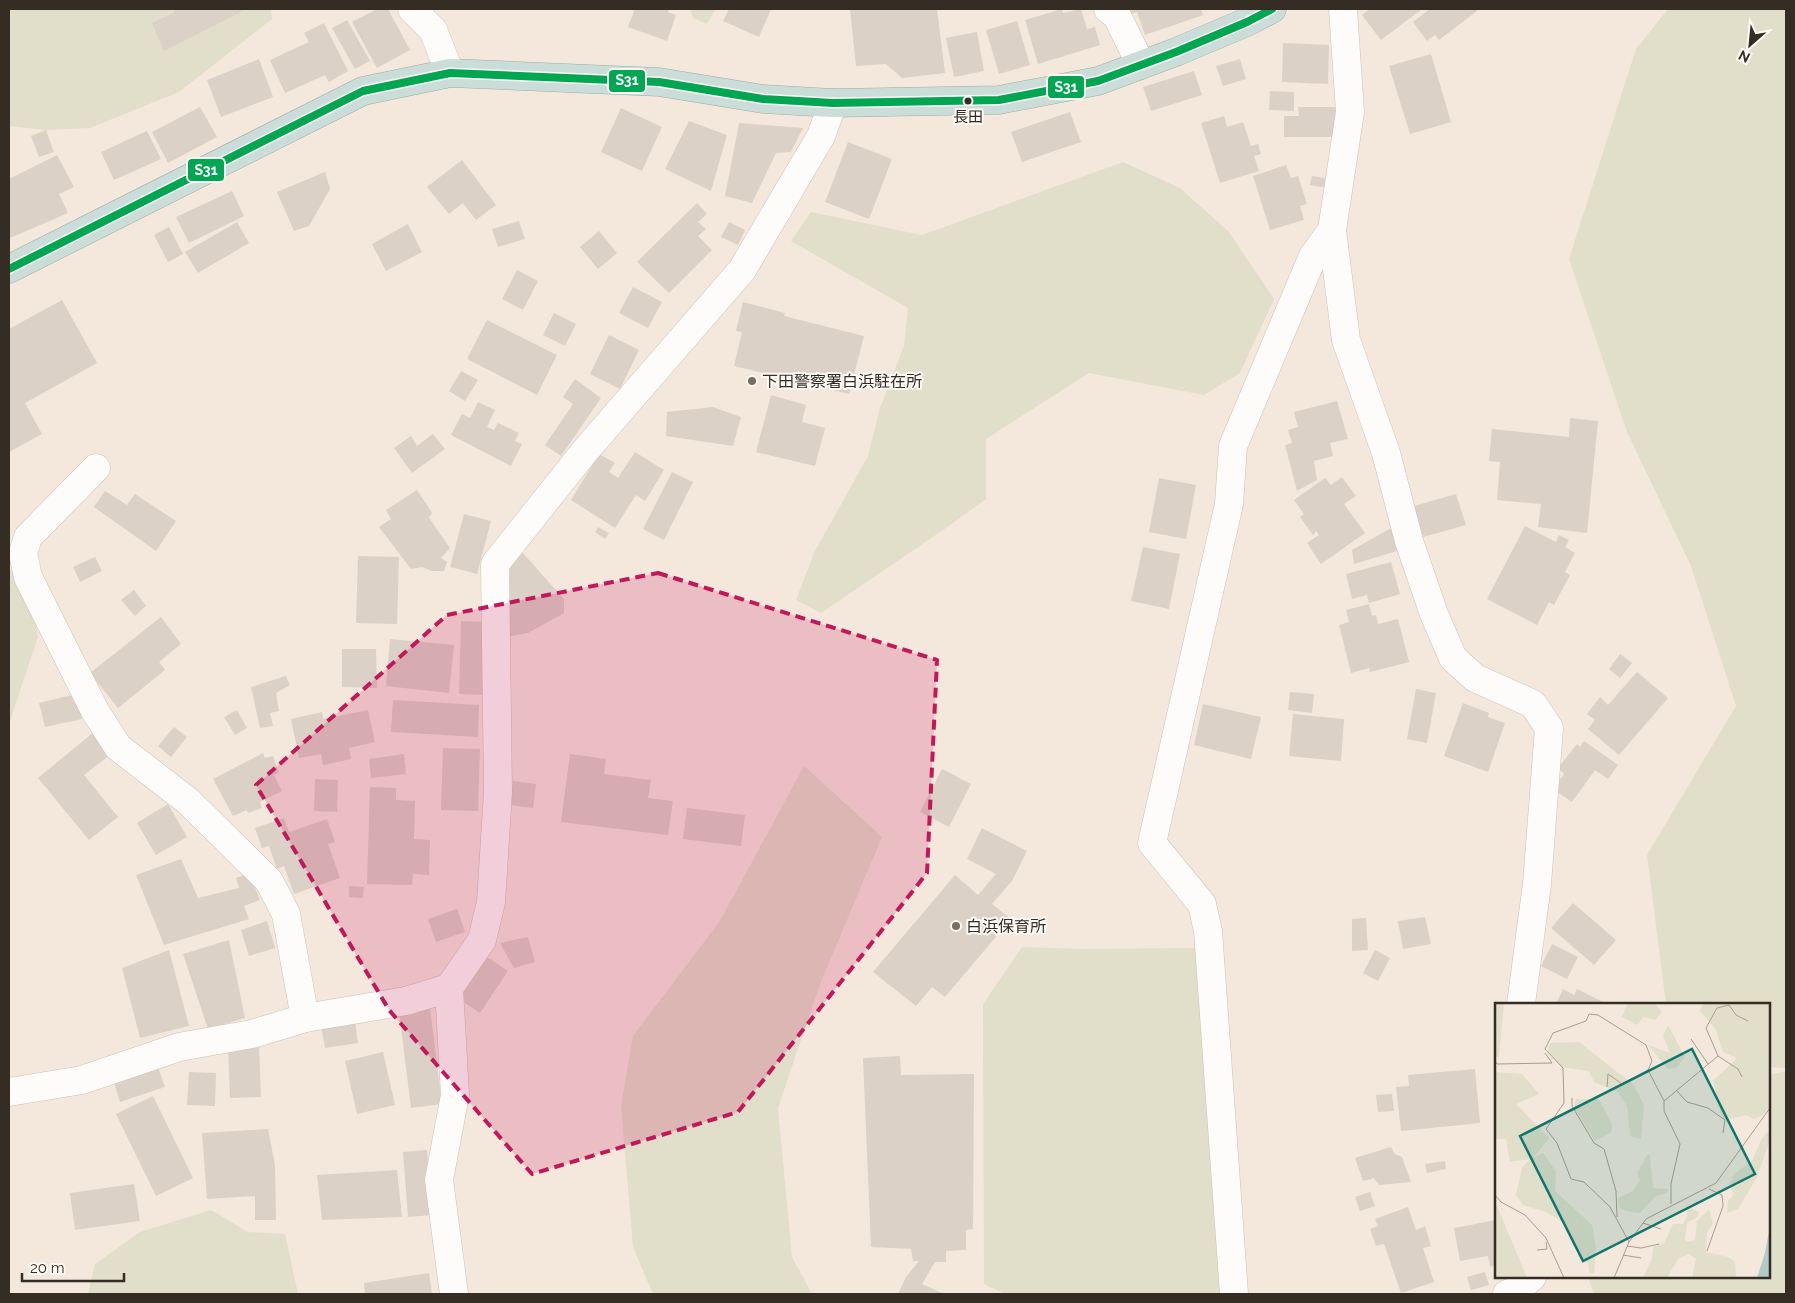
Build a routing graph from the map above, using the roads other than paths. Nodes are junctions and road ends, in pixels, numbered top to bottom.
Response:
1 (412, 9) edge
2 (1108, 9) edge
3 (1272, 9) edge
4 (1342, 9) edge
5 (1141, 65) junction
6 (450, 73) junction
7 (833, 103) junction
8 (1332, 230) junction
9 (9, 269) edge
10 (96, 468) dead end
11 (449, 988) junction
12 (1521, 1003) edge
13 (305, 1018) junction
14 (9, 1092) edge
15 (1531, 1278) edge
16 (454, 1294) edge
17 (1234, 1294) edge
18 (1507, 1294) edge

1 - 6 street
2 - 5 street
3 - 5 highway
4 - 8 street
5 - 7 highway
6 - 7 highway
6 - 9 highway
7 - 11 street
8 - 12 street
8 - 17 street
10 - 13 street
11 - 13 street
11 - 16 street
13 - 14 street
15 - 18 street

